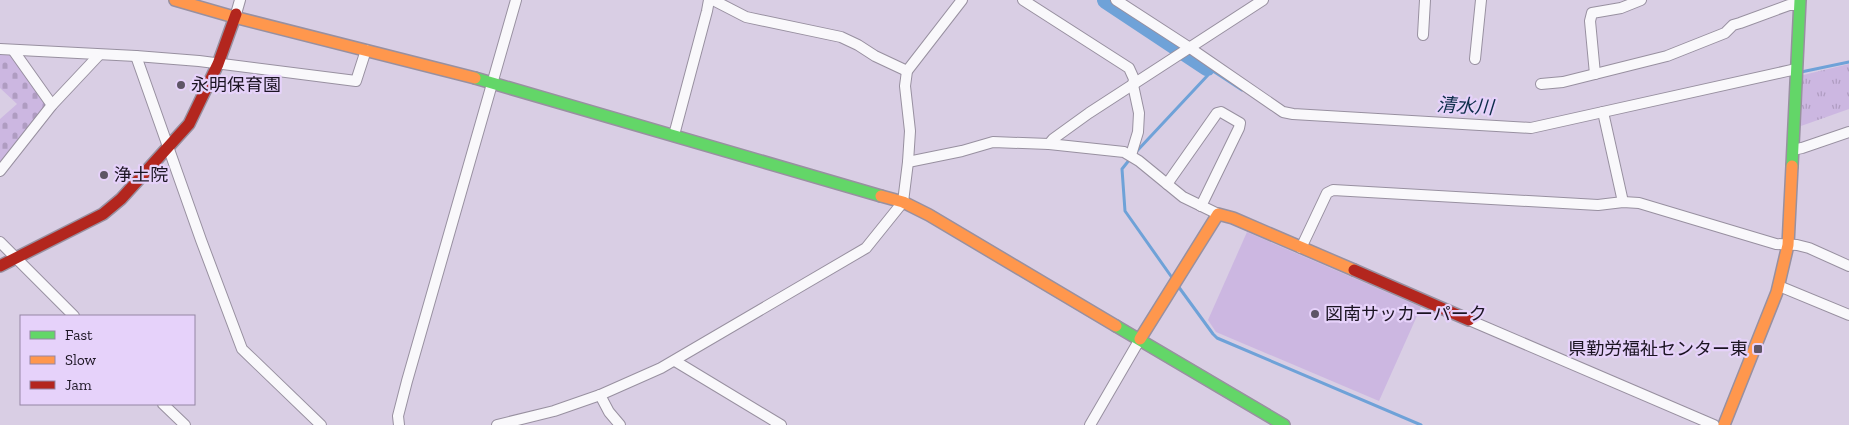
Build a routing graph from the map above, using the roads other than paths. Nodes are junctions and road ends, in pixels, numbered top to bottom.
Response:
1 (175, 0) edge
2 (240, 0) edge
3 (516, 0) edge
4 (709, 0) edge
5 (713, 0) edge
6 (962, 0) edge
7 (1023, 0) edge
8 (1116, 0) edge
9 (1263, 0) edge
10 (1425, 0) edge
11 (1481, 0) edge
12 (1592, 0) edge
13 (1641, 0) edge
14 (1800, 2) edge
15 (1596, 11) junction
16 (235, 15) junction
17 (1423, 35) dead end
18 (0, 49) edge
19 (13, 50) junction
20 (366, 50) junction
21 (1186, 50) junction
22 (98, 55) junction
23 (136, 56) junction
24 (1475, 59) dead end
25 (218, 64) junction
26 (1796, 69) junction
27 (907, 71) junction
28 (1595, 74) junction
29 (492, 82) junction
30 (1541, 84) dead end
31 (1133, 85) junction
32 (52, 105) junction
33 (1603, 112) junction
34 (1849, 132) edge
35 (674, 135) junction
36 (1049, 144) junction
37 (168, 147) junction
38 (1793, 150) junction
39 (1131, 155) junction
40 (908, 162) junction
41 (0, 171) edge
42 (1167, 184) junction
43 (903, 202) junction
44 (1623, 202) junction
45 (1201, 206) junction
46 (1218, 214) junction
47 (0, 242) edge
48 (1788, 245) junction
49 (1300, 248) junction
50 (16, 258) junction
51 (0, 266) edge
52 (1849, 266) edge
53 (1779, 286) junction
54 (73, 315) edge
55 (1849, 315) edge
56 (1469, 320) joint
57 (1140, 339) junction
58 (675, 361) junction
59 (600, 395) junction
60 (164, 405) edge
61 (185, 425) edge
62 (322, 425) edge
63 (399, 425) edge
64 (497, 425) edge
65 (620, 425) edge
66 (781, 425) edge
67 (1090, 425) edge
68 (1284, 425) edge
69 (1714, 425) edge
70 (1724, 425) edge

1 - 16 street
2 - 16 street
3 - 29 street
4 - 35 street
5 - 27 street
6 - 27 street
7 - 31 street
8 - 21 street
9 - 21 street
10 - 17 street
11 - 24 street
12 - 15 street
13 - 15 street
14 - 26 street
14 - 28 street
15 - 28 street
16 - 20 street
16 - 25 street
18 - 19 street
19 - 22 street
19 - 32 street
20 - 25 street
20 - 29 street
21 - 31 street
21 - 33 street
22 - 23 street
22 - 32 street
23 - 25 street
23 - 37 street
25 - 37 street
26 - 33 street
26 - 38 street
27 - 40 street
28 - 30 street
29 - 35 street
29 - 63 street
31 - 36 street
31 - 39 street
32 - 41 street
33 - 44 street
34 - 38 street
35 - 43 street
36 - 39 street
36 - 40 street
37 - 50 street
37 - 62 street
38 - 48 street
39 - 42 street
40 - 43 street
42 - 45 street
42 - 45 street
43 - 57 street
43 - 58 street
44 - 48 street
44 - 49 street
45 - 46 street
46 - 49 street
46 - 57 street
47 - 50 street
48 - 52 street
48 - 53 street
49 - 56 street
50 - 51 street
50 - 54 street
53 - 55 street
53 - 70 street
56 - 69 street
57 - 67 street
57 - 68 street
58 - 59 street
58 - 66 street
59 - 64 street
59 - 65 street
60 - 61 street

